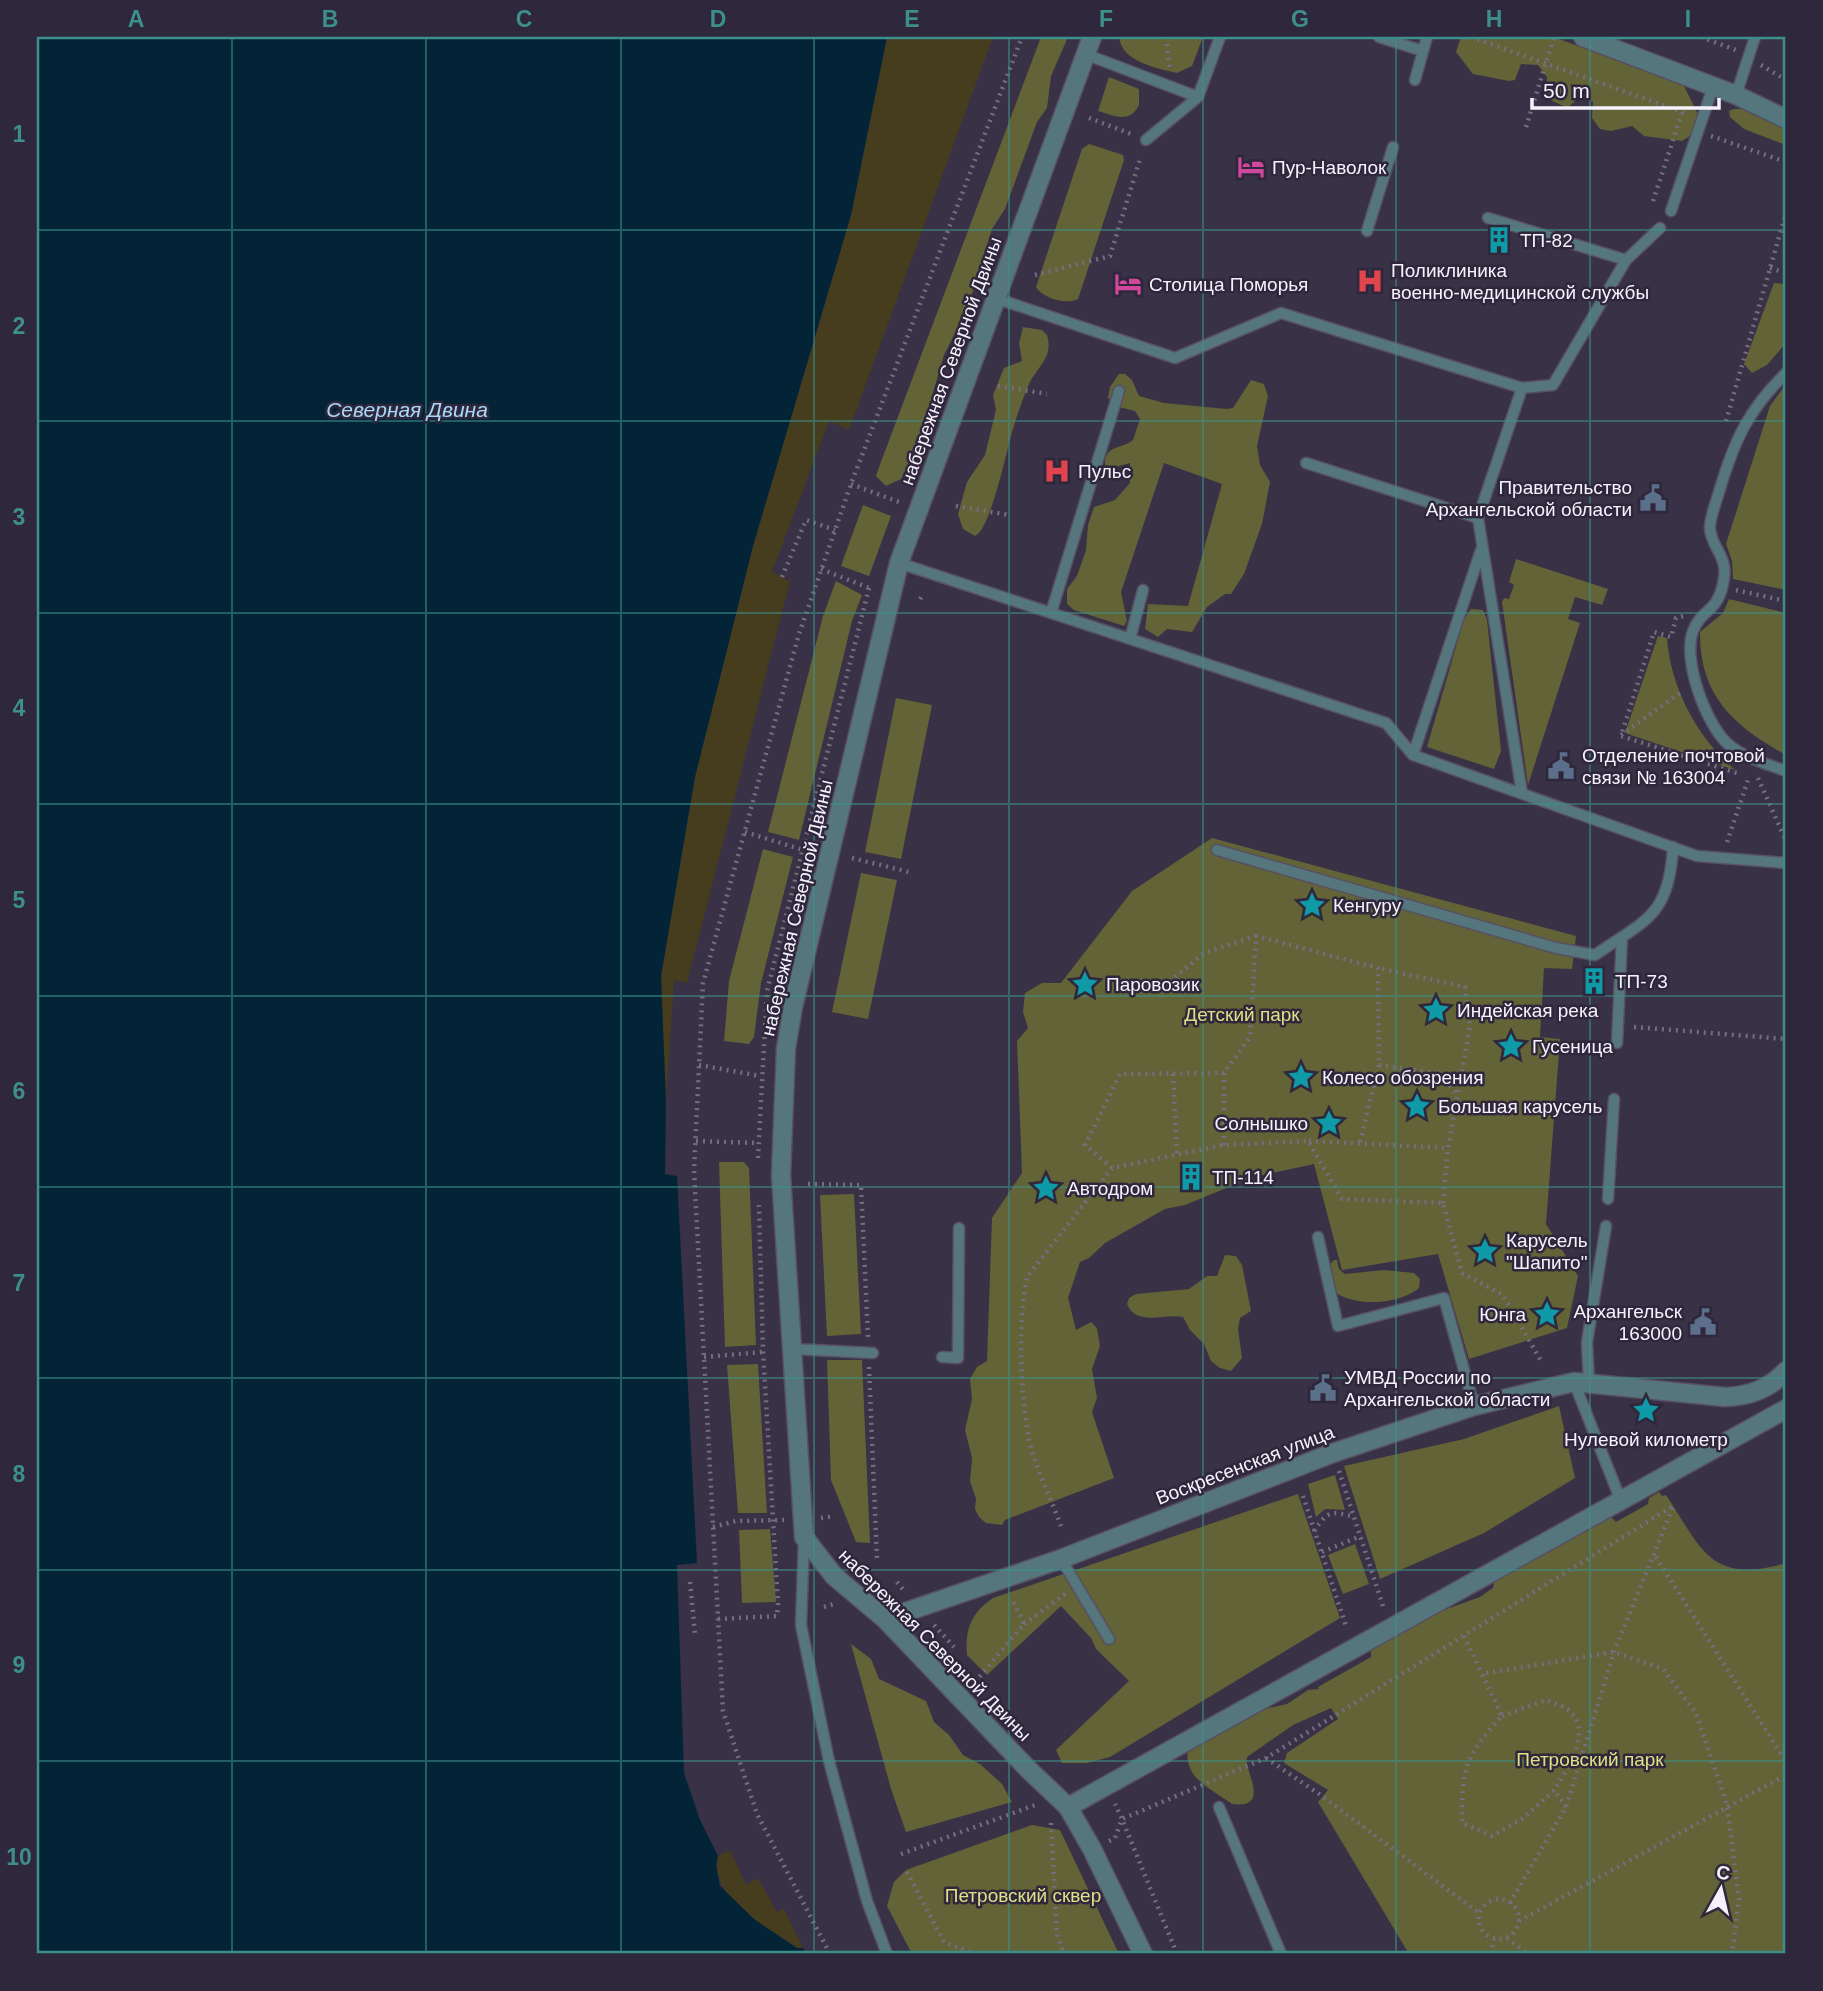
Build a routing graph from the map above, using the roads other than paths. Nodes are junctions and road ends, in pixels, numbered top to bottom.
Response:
1 (1092, 37) edge
2 (1220, 37) edge
3 (1379, 37) edge
4 (1427, 37) edge
5 (1583, 37) edge
6 (1755, 37) edge
7 (1423, 51) junction
8 (1085, 54) junction
9 (1415, 80) dead end
10 (1713, 87) junction
11 (1736, 95) junction
12 (1198, 97) junction
13 (1786, 119) edge
14 (1146, 140) road end
15 (1393, 147) dead end
16 (1671, 211) dead end
17 (1488, 218) dead end
18 (1660, 228) dead end
19 (1367, 231) dead end
20 (1626, 260) junction
21 (998, 299) junction
22 (1786, 373) edge
23 (1522, 388) junction
24 (1119, 391) dead end
25 (1306, 463) dead end
26 (1478, 518) junction
27 (1482, 546) junction
28 (899, 563) junction
29 (1143, 590) dead end
30 (1051, 613) junction
31 (1130, 639) junction
32 (1413, 755) junction
33 (1786, 771) edge
34 (1522, 793) junction
35 (1673, 847) junction
36 (1217, 850) dead end
37 (1786, 863) edge
38 (1622, 937) junction
39 (1617, 1043) dead end
40 (1614, 1099) dead end
41 (1608, 1199) dead end
42 (1605, 1226) dead end
43 (959, 1228) dead end
44 (1318, 1237) dead end
45 (793, 1349) junction
46 (873, 1353) dead end
47 (942, 1357) dead end
48 (1786, 1371) edge
49 (1581, 1383) junction
50 (1474, 1406) junction
51 (1786, 1409) edge
52 (1621, 1501) junction
53 (804, 1537) junction
54 (1060, 1559) junction
55 (885, 1619) junction
56 (1109, 1639) dead end
57 (1068, 1807) junction
58 (1219, 1807) dead end
59 (887, 1954) edge
60 (1143, 1954) edge
61 (1281, 1954) edge

1 - 8 street, набережная Северной Двины
2 - 12 lane
3 - 7 lane
4 - 7 lane
5 - 10 street
6 - 11 lane
7 - 9 lane
8 - 12 lane
8 - 21 street, набережная Северной Двины
10 - 11 street
10 - 16 lane
11 - 13 street
12 - 14 lane
15 - 19 lane
17 - 20 lane
18 - 20 lane
20 - 23 lane
21 - 23 lane
21 - 28 street, набережная Северной Двины
22 - 33 lane
23 - 26 lane
24 - 30 lane
25 - 26 lane
26 - 27 lane
27 - 32 lane
27 - 34 lane
28 - 30 lane
28 - 45 street, набережная Северной Двины
29 - 31 lane
30 - 31 lane
31 - 32 lane
32 - 34 lane
34 - 35 lane
35 - 37 lane
35 - 38 lane
36 - 38 lane
38 - 39 lane
40 - 41 lane
42 - 49 lane
43 - 47 lane
44 - 50 lane
45 - 46 lane
45 - 53 street, набережная Северной Двины
48 - 49 street, Воскресенская улица
49 - 50 street, Воскресенская улица
49 - 52 lane
50 - 54 street, Воскресенская улица
51 - 52 street
52 - 57 street
53 - 55 street, набережная Северной Двины
53 - 59 lane
54 - 55 street, Воскресенская улица
54 - 56 lane
55 - 57 street, набережная Северной Двины
57 - 60 street, набережная Северной Двины
58 - 61 lane

